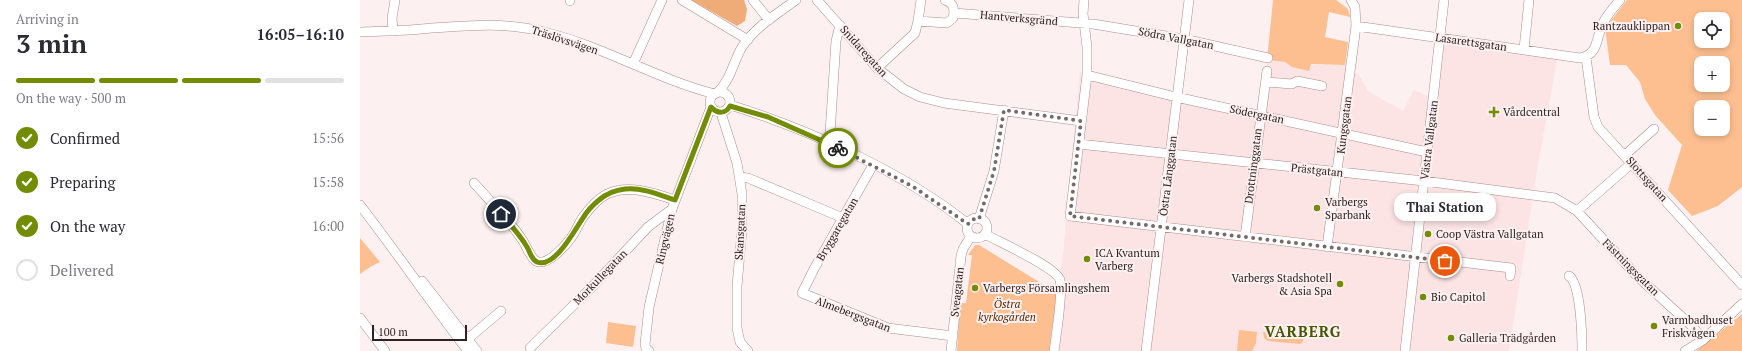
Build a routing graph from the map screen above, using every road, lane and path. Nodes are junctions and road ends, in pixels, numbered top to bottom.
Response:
1 (395, 0) edge
2 (662, 0) edge
3 (682, 0) edge
4 (753, 0) edge
5 (796, 0) edge
6 (817, 0) edge
7 (921, 0) edge
8 (945, 0) edge
9 (1084, 0) edge
10 (1189, 0) edge
11 (1351, 0) edge
12 (1444, 0) edge
13 (1529, 0) edge
14 (1620, 0) edge
15 (954, 13) junction
16 (769, 20) junction
17 (918, 21) junction
18 (1083, 23) junction
19 (840, 25) junction
20 (1356, 26) junction
21 (393, 30) junction
22 (360, 32) edge
23 (1440, 37) junction
24 (1184, 39) junction
25 (748, 40) junction
26 (1524, 49) junction
27 (1586, 57) junction
28 (1268, 58) dead end
29 (633, 64) junction
30 (877, 68) junction
31 (1267, 72) dead end
32 (1087, 75) junction
33 (729, 79) junction
34 (1266, 82) junction
35 (1322, 86) dead end
36 (728, 96) junction
37 (1176, 96) junction
38 (713, 99) junction
39 (730, 106) junction
40 (1004, 110) junction
41 (721, 112) junction
42 (1260, 115) junction
43 (1081, 121) junction
44 (1654, 129) dead end
45 (1343, 134) junction
46 (827, 143) junction
47 (1078, 144) junction
48 (1427, 152) junction
49 (1171, 154) junction
50 (1625, 155) junction
51 (1253, 163) junction
52 (1632, 163) junction
53 (873, 165) junction
54 (1338, 172) junction
55 (740, 177) junction
56 (1424, 181) junction
57 (474, 183) dead end
58 (1555, 198) joint
59 (675, 200) junction
60 (360, 205) edge
61 (672, 209) junction
62 (1577, 211) junction
63 (843, 218) junction
64 (979, 219) junction
65 (968, 224) junction
66 (1162, 227) junction
67 (985, 234) junction
68 (971, 236) junction
69 (1245, 237) junction
70 (1327, 247) junction
71 (1415, 257) junction
72 (1510, 276) dead end
73 (1569, 276) dead end
74 (1742, 285) edge
75 (802, 293) joint
76 (1742, 304) edge
77 (501, 311) dead end
78 (360, 318) edge
79 (953, 336) junction
80 (1703, 340) junction
81 (465, 341) junction
82 (530, 348) dead end
83 (385, 351) edge
84 (468, 351) edge
85 (477, 351) edge
86 (650, 351) edge
87 (748, 351) edge
88 (951, 351) edge
89 (1054, 351) edge
90 (1146, 351) edge
91 (1405, 351) edge
92 (1582, 351) edge
93 (1685, 351) edge

1 - 21 street
2 - 29 street
3 - 25 street
4 - 16 street
5 - 16 street, Ringvägen
6 - 19 street, Snidaregatan
7 - 17 street
8 - 15 street
9 - 18 street
10 - 24 street, Östra Långgatan
11 - 20 street, Kungsgatan
12 - 23 street, Västra Vallgatan
13 - 26 street
14 - 27 street
15 - 17 street
15 - 18 street, Hantverksgränd
16 - 25 street, Ringvägen
17 - 30 street
18 - 24 street, Södra Vallgatan
18 - 32 street
19 - 30 street, Snidaregatan
19 - 46 street
20 - 23 street, Lasarettsgatan
20 - 45 street, Kungsgatan
21 - 22 street, Träslövsvägen
21 - 29 street, Träslövsvägen
23 - 26 street, Lasarettsgatan
23 - 48 street, Västra Vallgatan
24 - 28 street, Södra Vallgatan
24 - 37 street, Östra Långgatan
25 - 33 street, Ringvägen
26 - 27 street, Lasarettsgatan
27 - 50 street, Slottsgatan
29 - 38 street, Träslövsvägen
30 - 40 street, Snidaregatan
31 - 34 street, Drottninggatan
32 - 37 street, Södergatan
32 - 43 street
33 - 36 street, Ringvägen
33 - 38 street, Ringvägen
34 - 35 street
34 - 42 street, Drottninggatan
36 - 38 street
36 - 39 street
37 - 42 street, Södergatan
37 - 49 street, Östra Långgatan
38 - 41 street
38 - 59 street, Ringvägen
39 - 41 street
39 - 46 street
40 - 43 street, Snidaregatan
40 - 64 street
41 - 55 street, Skansgatan
42 - 45 street, Södergatan
42 - 51 street, Drottninggatan
43 - 47 street
44 - 50 street
45 - 48 street, Södergatan
45 - 54 street, Kungsgatan
46 - 53 street
47 - 49 street, Prästgatan
47 - 66 street
48 - 56 street, Västra Vallgatan
49 - 51 street, Prästgatan
49 - 66 street, Östra Långgatan
50 - 52 street, Slottsgatan
51 - 54 street, Prästgatan
51 - 69 street, Drottninggatan
52 - 62 street
52 - 74 street, Slottsgatan
53 - 63 street, Bryggaregatan
53 - 65 street
54 - 56 street, Prästgatan
54 - 70 street, Kungsgatan
55 - 63 street
55 - 87 street, Skansgatan
56 - 58 street, Prästgatan
56 - 71 street, Västra Vallgatan
57 - 59 street
58 - 62 street, Fästningsgatan
59 - 61 street, Ringvägen
60 - 81 street
61 - 82 street, Morkullegatan
61 - 86 street, Ringvägen
62 - 80 street, Fästningsgatan
63 - 75 street, Bryggaregatan
64 - 65 street
64 - 67 street
65 - 68 street
66 - 69 street
66 - 90 street, Östra Långgatan
67 - 68 street
67 - 89 street
68 - 79 street, Sveagatan
69 - 70 street
70 - 71 street
71 - 72 street
71 - 91 street, Västra Vallgatan
73 - 92 street
75 - 79 street, Almebergsgatan
76 - 80 street
77 - 81 street
78 - 83 street
79 - 88 street, Sveagatan
80 - 93 street
81 - 84 street
81 - 85 street

